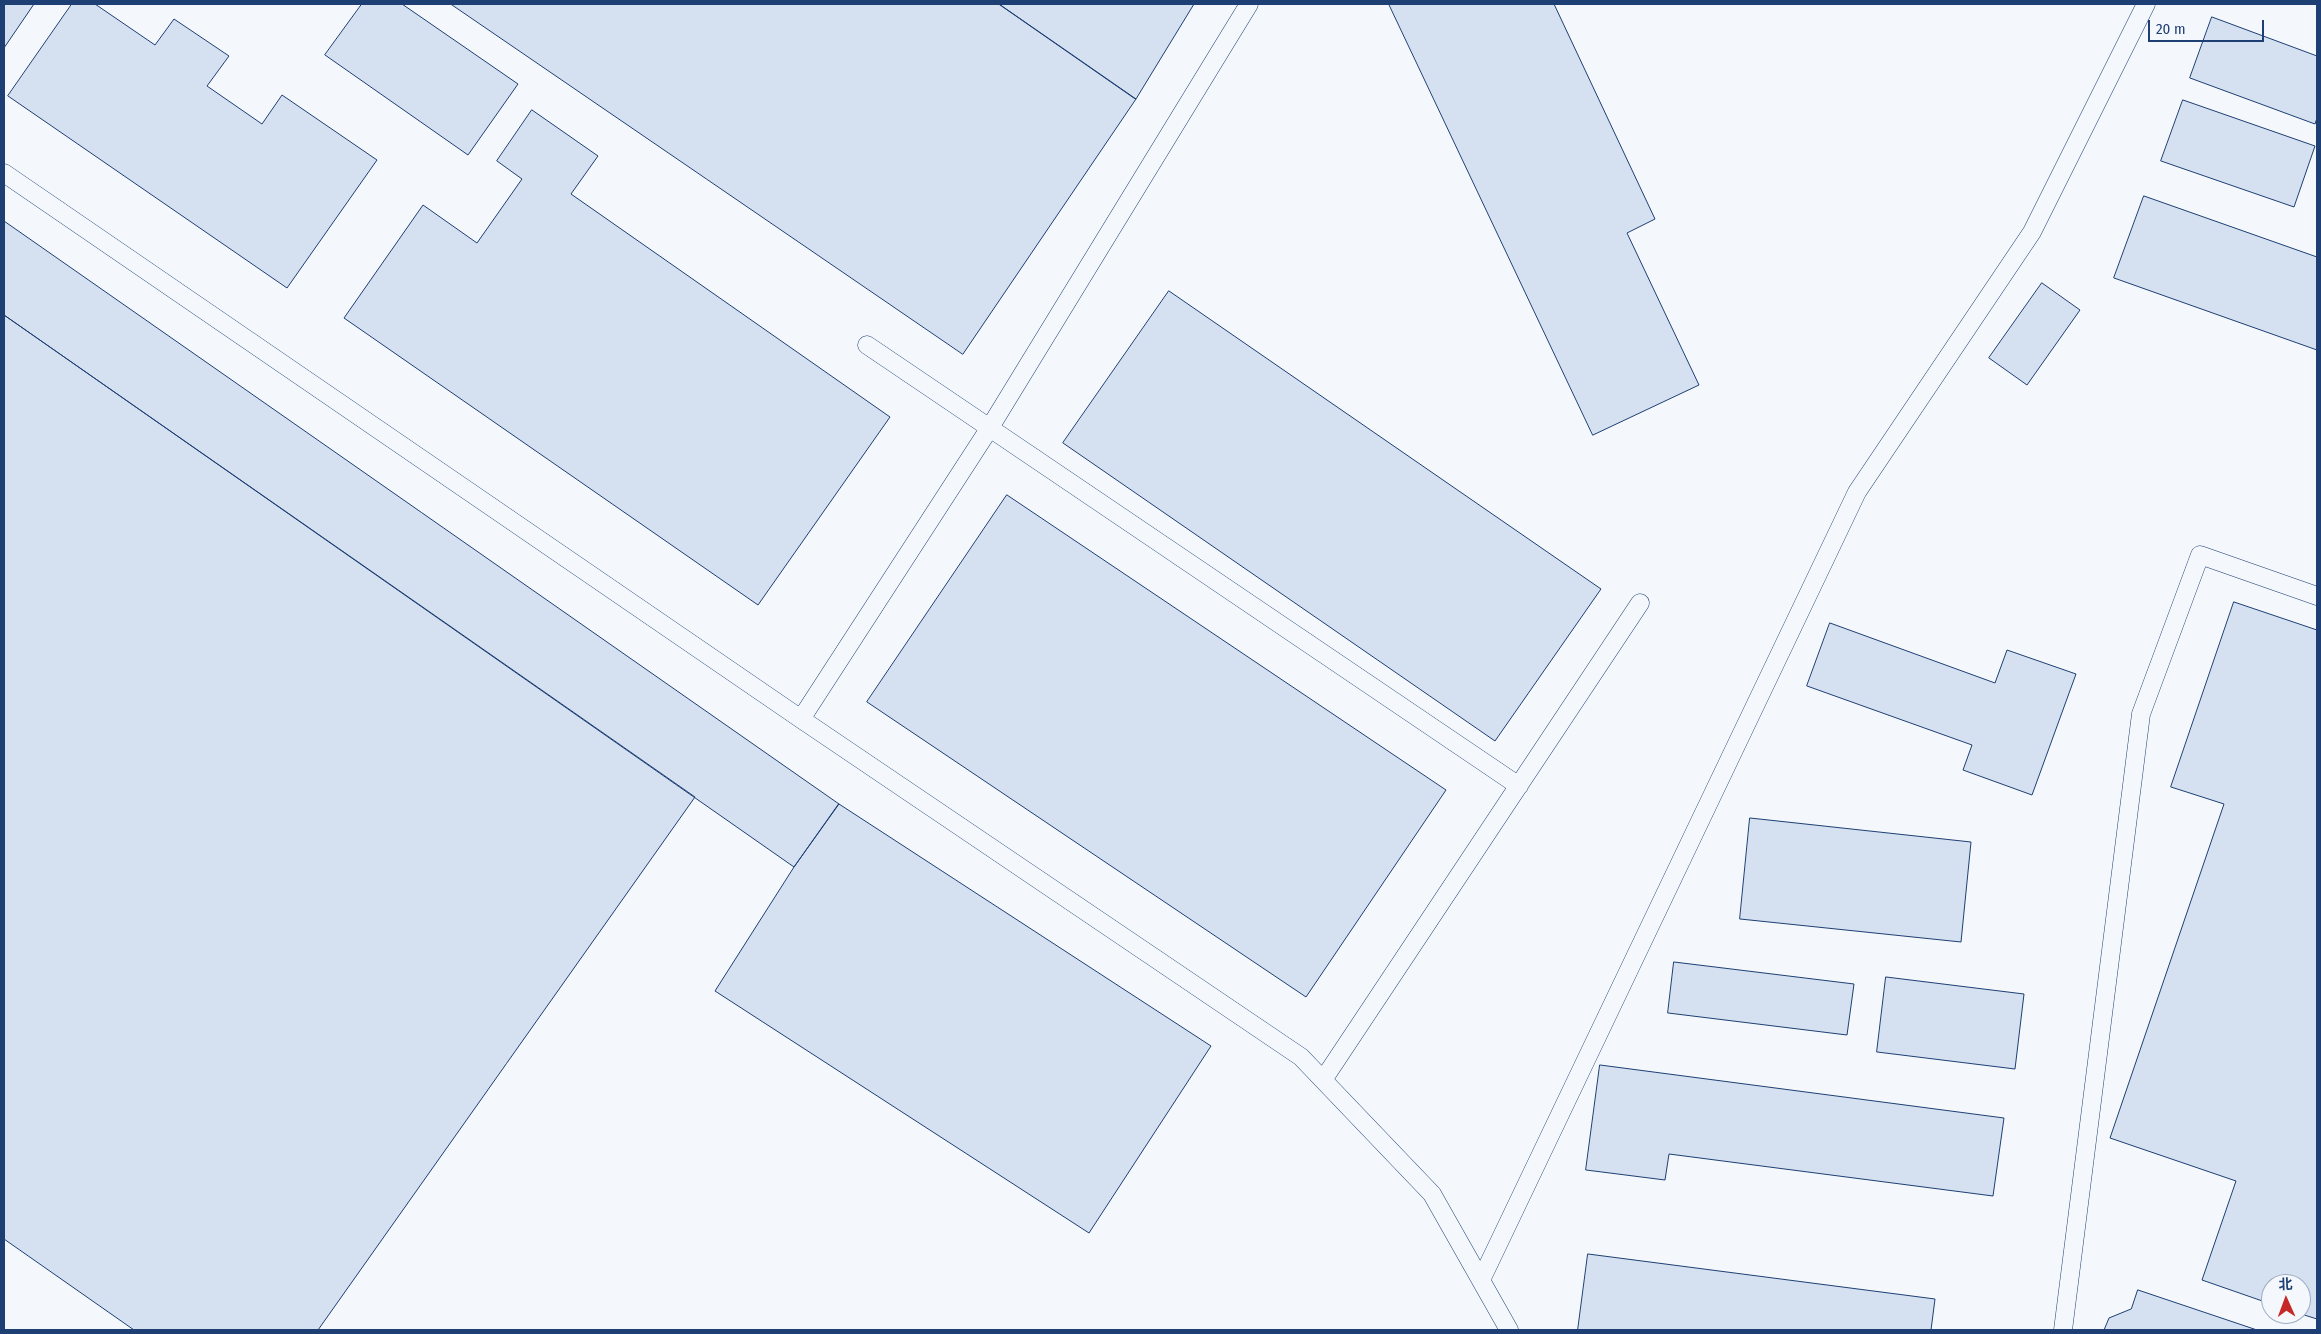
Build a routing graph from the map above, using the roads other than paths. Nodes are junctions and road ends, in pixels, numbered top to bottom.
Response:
1 (1250, 4) edge
2 (2146, 4) edge
3 (4, 173) edge
4 (867, 345) dead end
5 (989, 429) junction
6 (2317, 596) edge
7 (1640, 603) dead end
8 (801, 719) junction
9 (1519, 786) junction
10 (1323, 1080) junction
11 (1481, 1280) junction
12 (1508, 1330) edge
13 (2063, 1330) edge

1 - 5 lane
2 - 11 lane
3 - 8 lane
4 - 5 lane
5 - 8 lane
5 - 9 lane
6 - 13 lane
7 - 9 lane
8 - 10 lane
9 - 10 lane
10 - 11 lane
11 - 12 lane

